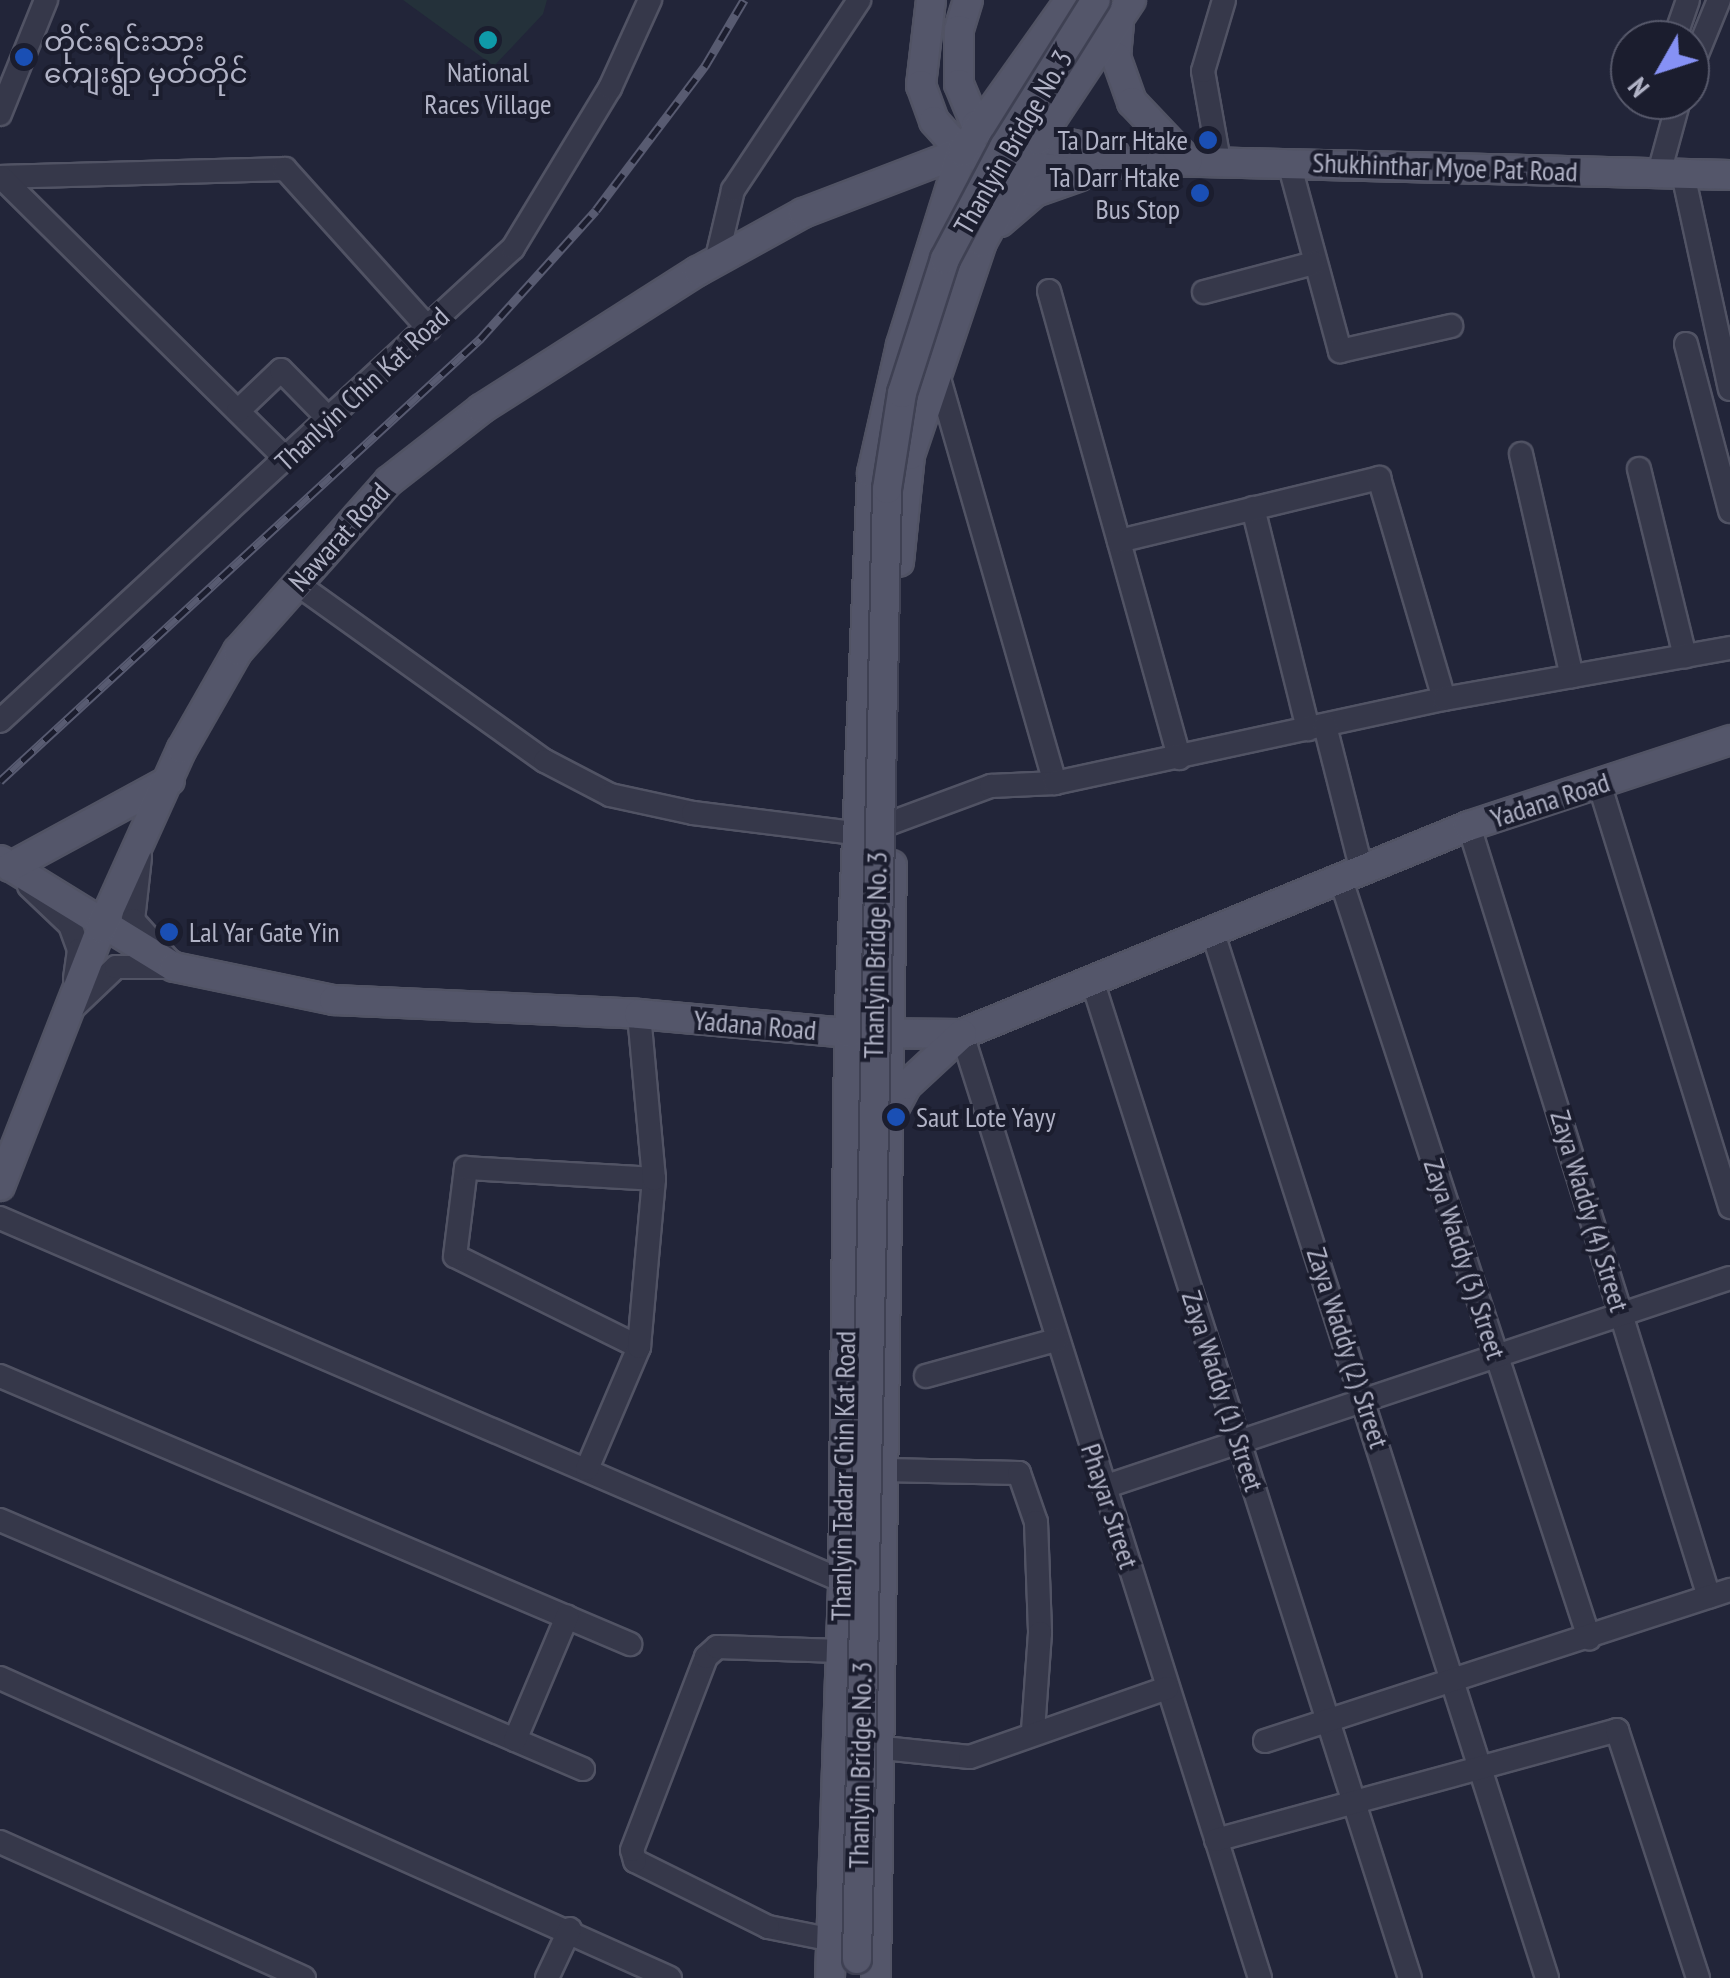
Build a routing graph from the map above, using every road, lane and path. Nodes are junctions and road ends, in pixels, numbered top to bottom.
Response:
1 (46, 0) edge
2 (650, 0) edge
3 (860, 0) edge
4 (932, 0) edge
5 (968, 0) edge
6 (1070, 0) edge
7 (1096, 0) edge
8 (1224, 0) edge
9 (1125, 11) edge
10 (0, 114) edge
11 (1677, 120) edge
12 (976, 124) junction
13 (1038, 140) junction
14 (962, 152) junction
15 (1174, 161) junction
16 (1219, 161) junction
17 (1289, 163) junction
18 (1022, 170) junction
19 (1671, 173) junction
20 (1730, 176) edge
21 (1, 177) edge
22 (982, 242) junction
23 (716, 262) junction
24 (1314, 263) junction
25 (1049, 291) dead end
26 (1204, 292) dead end
27 (1451, 326) dead end
28 (429, 329) junction
29 (1686, 344) dead end
30 (935, 366) junction
31 (1730, 389) edge
32 (238, 411) junction
33 (330, 420) junction
34 (1521, 454) dead end
35 (286, 459) junction
36 (1639, 470) dead end
37 (1253, 508) junction
38 (1730, 511) edge
39 (1119, 541) junction
40 (296, 583) junction
41 (1730, 648) edge
42 (1684, 656) junction
43 (1572, 676) junction
44 (1444, 699) junction
45 (0, 721) edge
46 (1317, 728) junction
47 (1730, 740) edge
48 (1180, 758) junction
49 (170, 780) junction
50 (1055, 783) junction
51 (1599, 783) junction
52 (891, 825) junction
53 (1469, 826) junction
54 (861, 834) junction
55 (142, 846) junction
56 (5, 864) edge
57 (1351, 875) junction
58 (100, 928) junction
59 (1212, 930) junction
60 (174, 967) junction
61 (1092, 980) junction
62 (74, 1008) junction
63 (639, 1014) junction
64 (849, 1033) junction
65 (962, 1034) junction
66 (894, 1035) junction
67 (890, 1117) junction
68 (654, 1178) junction
69 (0, 1186) edge
70 (1730, 1207) edge
71 (0, 1218) edge
72 (1730, 1278) edge
73 (1622, 1315) junction
74 (1056, 1340) junction
75 (639, 1347) junction
76 (1497, 1356) junction
77 (0, 1376) edge
78 (926, 1376) dead end
79 (1365, 1401) junction
80 (843, 1408) junction
81 (886, 1408) junction
82 (1240, 1443) junction
83 (587, 1469) junction
84 (885, 1470) junction
85 (1104, 1487) junction
86 (0, 1520) edge
87 (843, 1581) junction
88 (1720, 1594) edge
89 (568, 1617) junction
90 (1589, 1638) junction
91 (630, 1644) dead end
92 (841, 1651) junction
93 (0, 1678) edge
94 (1456, 1682) junction
95 (1168, 1688) junction
96 (1329, 1722) junction
97 (1033, 1730) junction
98 (515, 1740) junction
99 (1265, 1741) dead end
100 (882, 1748) junction
101 (1482, 1766) junction
102 (583, 1769) dead end
103 (1354, 1802) junction
104 (1216, 1840) junction
105 (0, 1842) edge
106 (832, 1844) junction
107 (881, 1844) junction
108 (570, 1929) junction
109 (828, 1940) junction
110 (861, 1973) edge
111 (304, 1978) edge
112 (548, 1978) edge
113 (670, 1978) edge
114 (830, 1978) edge
115 (1260, 1978) edge
116 (1410, 1978) edge
117 (1547, 1978) edge
118 (1698, 1978) edge

1 - 10 street
2 - 28 street, Thanlyin Chin Kat Road
3 - 23 street
4 - 14 main road
5 - 12 main road
6 - 12 main road
7 - 110 main road, Thanlyin Bridge No. 3, bridge
8 - 16 street
9 - 13 main road
9 - 15 main road
11 - 19 street
12 - 13 main road
12 - 14 main road
13 - 15 main road
13 - 18 main road
14 - 18 main road
14 - 23 main road, Nawarat Road
14 - 54 main road
15 - 16 main road, Shukhinthar Myoe Pat Road
15 - 18 main road
15 - 22 main road
16 - 17 main road, Shukhinthar Myoe Pat Road
17 - 19 main road, Shukhinthar Myoe Pat Road
17 - 24 street
18 - 22 main road
19 - 20 main road, Shukhinthar Myoe Pat Road
19 - 31 street
21 - 28 street
21 - 32 street
22 - 30 main road
23 - 40 main road, Nawarat Road
24 - 26 street
24 - 27 street
25 - 39 street
28 - 33 street, Thanlyin Chin Kat Road
29 - 38 street
30 - 50 street
30 - 52 main road
32 - 33 street
32 - 35 street
33 - 35 street, Thanlyin Chin Kat Road
34 - 43 street
35 - 45 street, Thanlyin Chin Kat Road
36 - 42 street
37 - 39 street
37 - 44 street
37 - 46 street, Zaya Waddy (3) Street
39 - 48 street
40 - 49 main road, Nawarat Road
40 - 54 street
41 - 42 street
42 - 43 street
43 - 44 street
44 - 46 street
46 - 48 street
46 - 57 street, Zaya Waddy (3) Street
47 - 51 main road, Yadana Road
48 - 50 street
49 - 55 main road, Nawarat Road
49 - 56 main road
50 - 52 street
51 - 53 main road, Yadana Road
51 - 70 street
52 - 54 street
52 - 66 main road
53 - 57 main road, Yadana Road
53 - 73 street, Zaya Waddy (4) Street
54 - 64 main road
55 - 58 main road, Nawarat Road
55 - 60 street
56 - 58 main road, Yadana Road
56 - 62 street
57 - 59 main road, Yadana Road
57 - 76 street, Zaya Waddy (3) Street
58 - 60 main road, Yadana Road
58 - 62 main road, Nawarat Road
59 - 61 main road, Yadana Road
59 - 79 street, Zaya Waddy (2) Street
60 - 62 street
60 - 63 main road, Yadana Road
61 - 65 main road, Yadana Road
61 - 82 street, Zaya Waddy (1) Street
62 - 69 main road, Nawarat Road
63 - 64 main road, Yadana Road
63 - 68 street
64 - 66 main road, Yadana Road
64 - 80 main road, Thanlyin Tadarr Chin Kat Road
65 - 66 main road, Yadana Road
65 - 67 main road
65 - 74 street, Phayar Street
66 - 67 main road, Thanlyin Tadarr Chin Kat Road
67 - 81 main road, Thanlyin Tadarr Chin Kat Road
68 - 75 street
68 - 75 street
71 - 83 street
72 - 73 street
73 - 76 street
73 - 88 street, Zaya Waddy (4) Street
74 - 78 street
74 - 85 street, Phayar Street
75 - 83 street
76 - 79 street
76 - 90 street, Zaya Waddy (3) Street
77 - 89 street
79 - 82 street
79 - 94 street, Zaya Waddy (2) Street
80 - 81 main road
80 - 87 main road, Thanlyin Tadarr Chin Kat Road
81 - 84 main road, Thanlyin Tadarr Chin Kat Road
82 - 85 street
82 - 96 street, Zaya Waddy (1) Street
83 - 87 street
84 - 97 street
84 - 100 main road, Thanlyin Tadarr Chin Kat Road
85 - 95 street, Phayar Street
86 - 98 street
87 - 92 main road, Thanlyin Tadarr Chin Kat Road
88 - 90 street
89 - 91 street
89 - 98 street
90 - 94 street
92 - 106 main road, Thanlyin Tadarr Chin Kat Road
92 - 109 street
93 - 108 street
94 - 96 street
94 - 101 street, Zaya Waddy (2) Street
95 - 97 street
95 - 104 street, Phayar Street
96 - 99 street
96 - 103 street, Zaya Waddy (1) Street
97 - 100 street
98 - 102 street
100 - 107 main road, Thanlyin Tadarr Chin Kat Road
101 - 103 street
101 - 117 street, Zaya Waddy (2) Street
101 - 118 street
103 - 104 street
103 - 116 street, Zaya Waddy (1) Street
104 - 115 street, Phayar Street
105 - 111 street
106 - 107 street
106 - 109 main road, Thanlyin Tadarr Chin Kat Road
107 - 110 main road, Thanlyin Tadarr Chin Kat Road
108 - 112 street
108 - 113 street
109 - 114 main road, Thanlyin Tadarr Chin Kat Road

